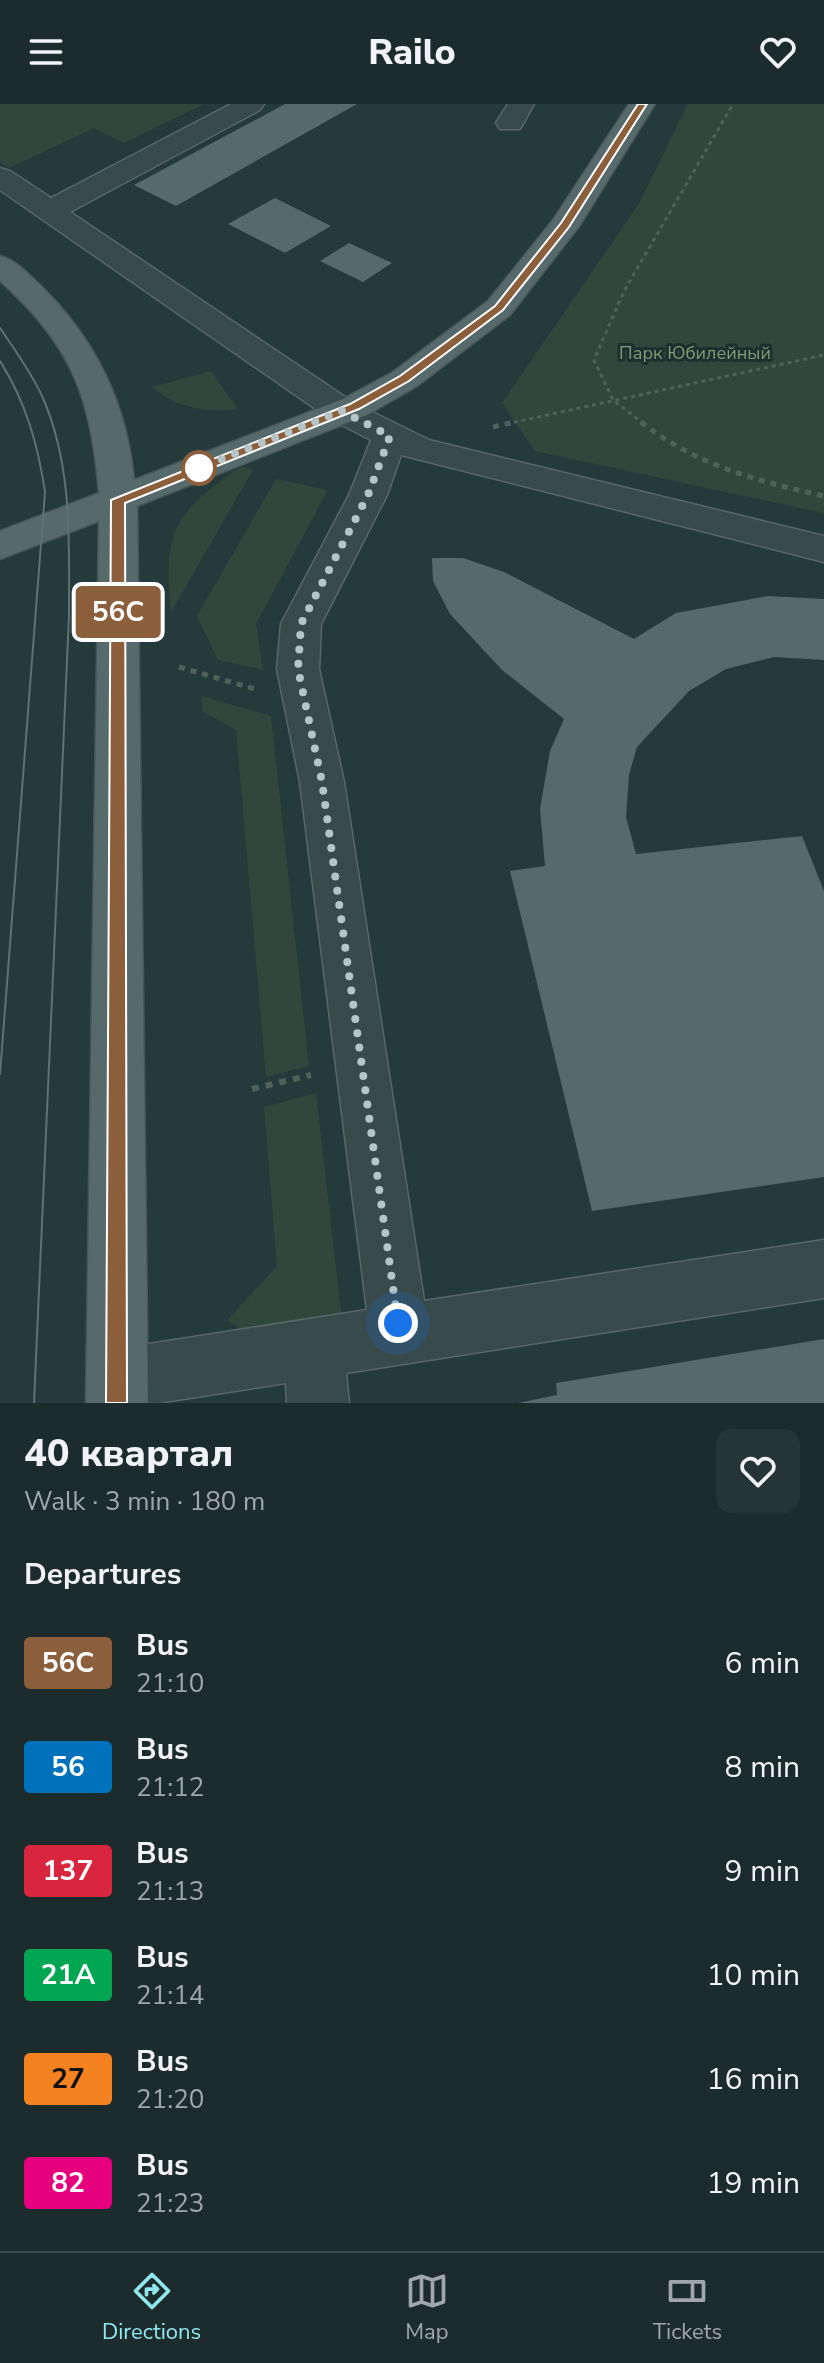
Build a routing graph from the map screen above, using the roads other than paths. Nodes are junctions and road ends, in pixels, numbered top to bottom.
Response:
1 (251, 104) edge
2 (642, 104) edge
3 (0, 177) edge
4 (51, 210) junction
5 (0, 265) edge
6 (342, 411) junction
7 (390, 436) junction
8 (118, 500) junction
9 (0, 546) edge
10 (824, 549) edge
11 (824, 1269) edge
12 (398, 1323) dead end
13 (316, 1376) edge
14 (117, 1391) edge

1 - 4 lane
2 - 6 main road
3 - 4 lane
4 - 6 lane
5 - 8 main road
6 - 7 lane
6 - 8 main road
7 - 10 lane
7 - 12 lane
8 - 9 main road
8 - 14 main road
11 - 13 lane
13 - 14 lane

